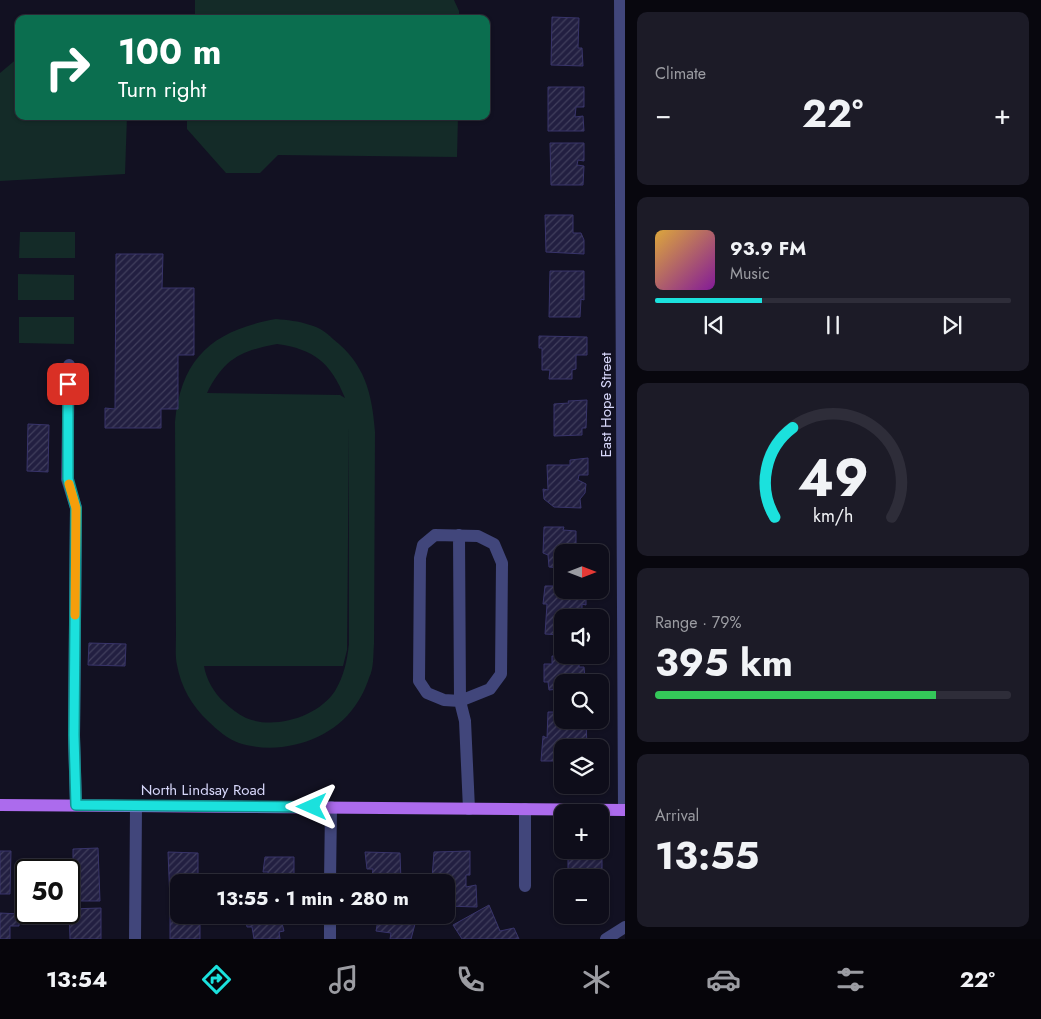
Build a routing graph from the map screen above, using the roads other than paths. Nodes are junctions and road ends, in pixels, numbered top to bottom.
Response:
1 (620, 0) edge
2 (623, 73) edge
3 (623, 268) edge
4 (68, 365) dead end
5 (624, 476) edge
6 (459, 535) junction
7 (624, 670) edge
8 (460, 701) junction
9 (0, 805) edge
10 (76, 805) junction
11 (136, 806) junction
12 (331, 807) junction
13 (469, 809) junction
14 (525, 809) junction
15 (624, 810) edge
16 (330, 874) edge
17 (525, 886) dead end
18 (330, 924) edge
19 (625, 927) edge
20 (135, 939) edge
21 (330, 939) edge
22 (606, 939) edge

1 - 2 street, East Hope Street
2 - 3 street, East Hope Street
3 - 5 street, East Hope Street
4 - 10 street
5 - 7 street, East Hope Street
6 - 8 street
6 - 8 street
6 - 8 street
7 - 15 street, East Hope Street
8 - 13 street
9 - 10 main road, North Lindsay Road
10 - 11 main road, North Lindsay Road
11 - 12 main road, North Lindsay Road
11 - 20 street
12 - 13 main road, North Lindsay Road
12 - 16 street
13 - 14 main road, North Lindsay Road
14 - 15 main road, North Lindsay Road
14 - 17 street
18 - 21 street
19 - 22 street

